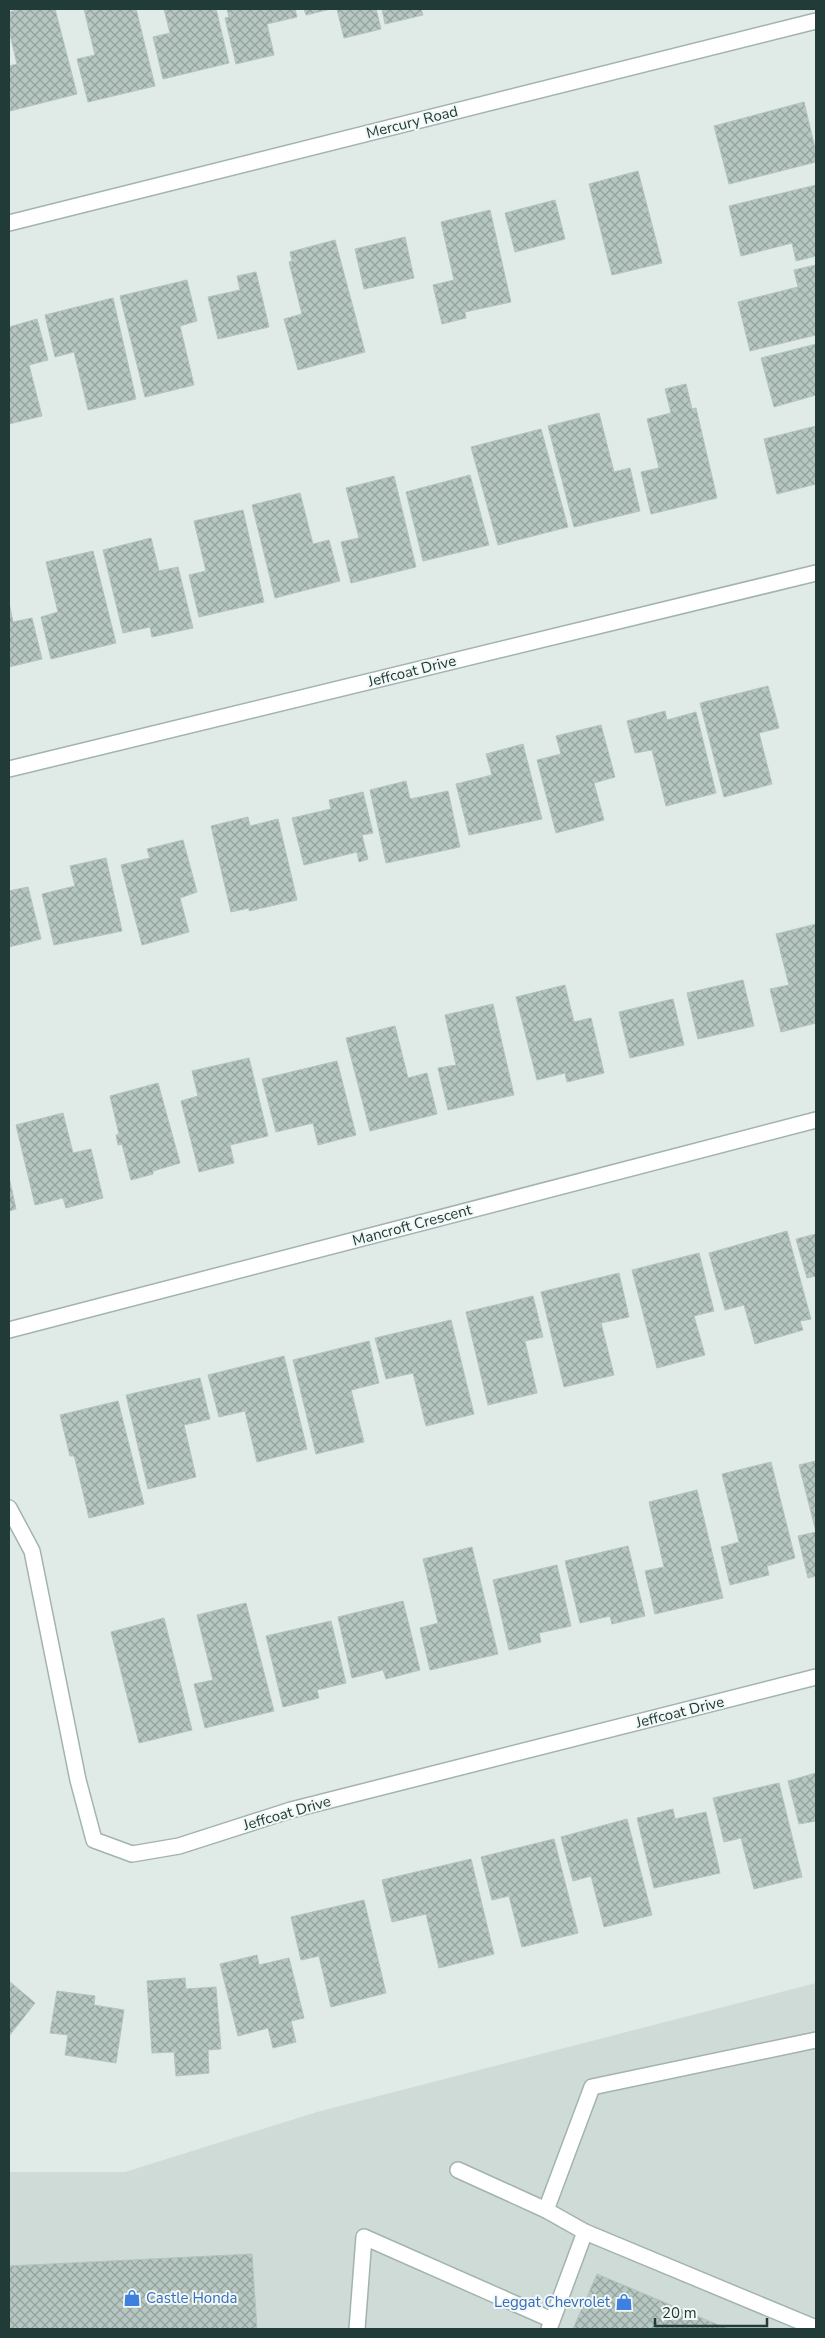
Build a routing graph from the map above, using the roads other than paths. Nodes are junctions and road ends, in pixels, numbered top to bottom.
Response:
1 (816, 21) edge
2 (9, 223) edge
3 (816, 573) edge
4 (9, 769) edge
5 (816, 1120) edge
6 (9, 1330) edge
7 (9, 1508) edge
8 (816, 1678) edge
9 (816, 2040) edge
10 (458, 2170) dead end
11 (546, 2210) junction
12 (585, 2232) junction
13 (550, 2325) edge
14 (816, 2328) edge
15 (358, 2329) edge

1 - 2 street, Mercury Road
3 - 4 street, Jeffcoat Drive
5 - 6 street, Mancroft Crescent
7 - 8 street, Jeffcoat Drive
9 - 11 street
10 - 11 street
11 - 12 street
12 - 13 street
12 - 14 street
13 - 15 street

